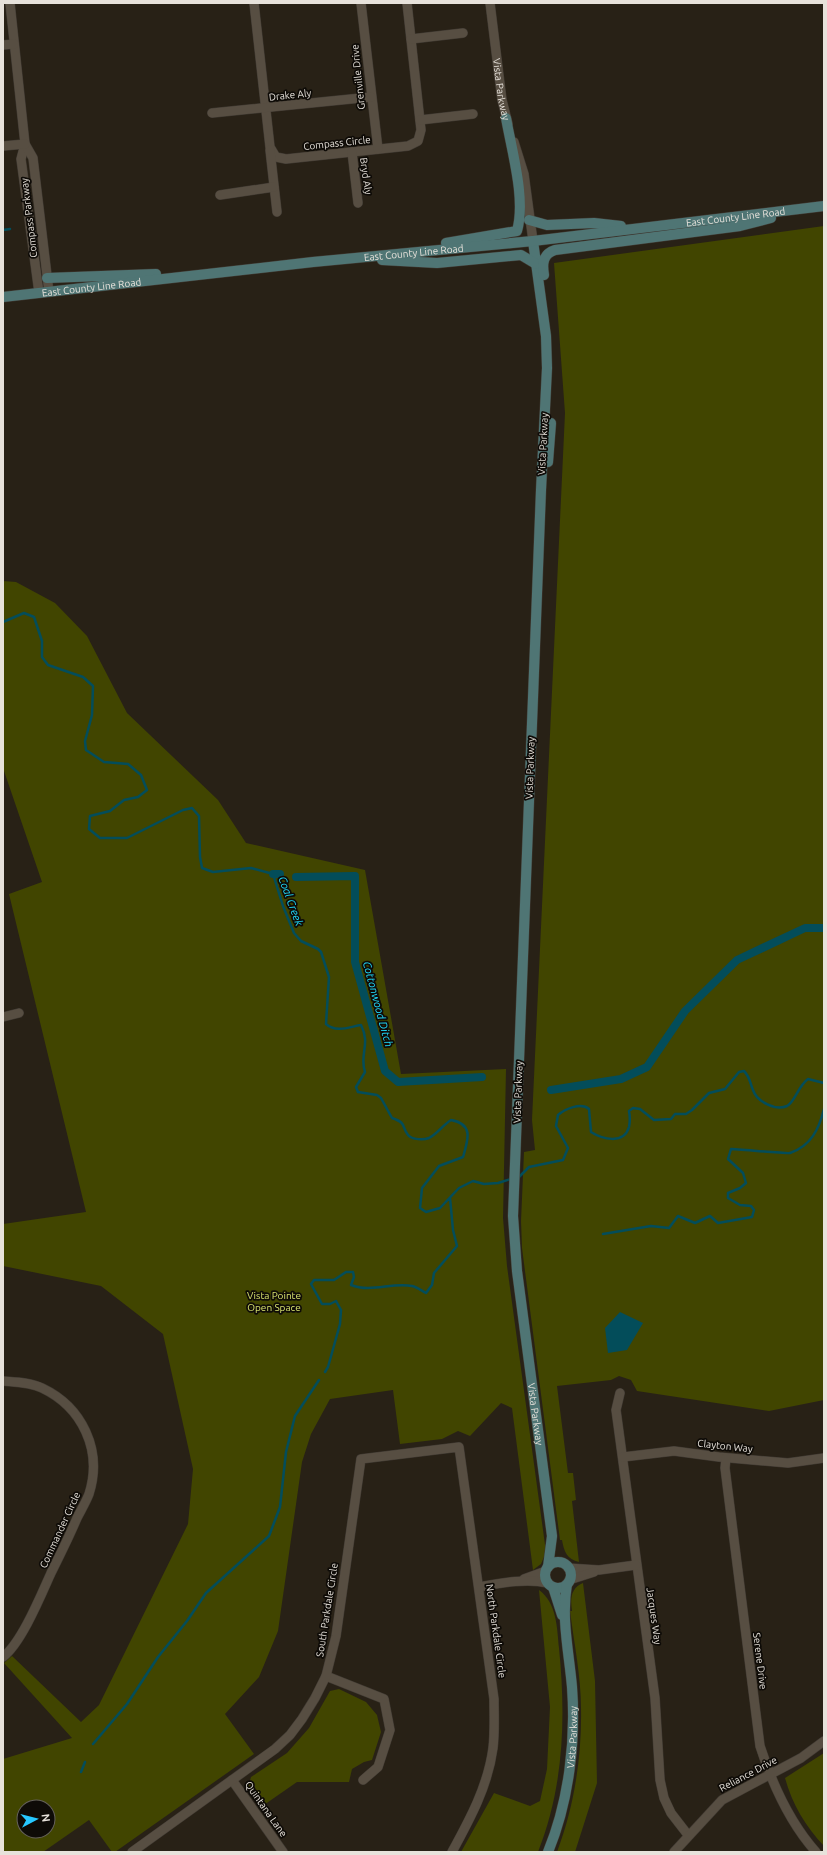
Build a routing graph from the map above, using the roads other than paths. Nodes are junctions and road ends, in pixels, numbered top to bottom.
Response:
1 (10, 3) edge
2 (254, 3) edge
3 (361, 3) edge
4 (407, 3) edge
5 (490, 3) edge
6 (463, 32) dead end
7 (411, 39) junction
8 (14, 44) junction
9 (3, 45) edge
10 (371, 97) junction
11 (266, 109) junction
12 (212, 113) dead end
13 (473, 114) dead end
14 (506, 118) junction
15 (420, 120) junction
16 (25, 144) junction
17 (3, 146) edge
18 (270, 147) junction
19 (378, 149) junction
20 (352, 152) junction
21 (274, 187) junction
22 (220, 195) dead end
23 (358, 203) dead end
24 (822, 206) edge
25 (277, 212) dead end
26 (529, 220) junction
27 (641, 228) junction
28 (533, 241) junction
29 (349, 258) junction
30 (536, 264) junction
31 (234, 271) junction
32 (47, 278) junction
33 (44, 293) junction
34 (3, 297) edge
35 (540, 506) junction
36 (19, 1013) dead end
37 (3, 1017) edge
38 (3, 1381) edge
39 (620, 1393) dead end
40 (417, 1452) joint
41 (623, 1457) junction
42 (726, 1458) junction
43 (824, 1458) edge
44 (552, 1536) junction
45 (636, 1565) junction
46 (565, 1566) junction
47 (547, 1569) junction
48 (599, 1570) junction
49 (515, 1582) junction
50 (568, 1582) junction
51 (550, 1585) junction
52 (479, 1586) junction
53 (564, 1620) junction
54 (3, 1657) edge
55 (326, 1676) junction
56 (824, 1741) edge
57 (769, 1774) junction
58 (232, 1780) junction
59 (363, 1780) dead end
60 (688, 1835) junction
61 (132, 1852) edge
62 (283, 1852) edge
63 (452, 1852) edge
64 (548, 1852) edge
65 (674, 1852) edge
66 (816, 1852) edge

1 - 8 street, Compass Parkway
2 - 11 street
3 - 10 street, Grenville Drive
4 - 7 street, Compass Circle
5 - 14 street, Vista Parkway
6 - 7 street
7 - 15 street, Compass Circle
8 - 9 street
8 - 16 street, Compass Parkway
10 - 11 street, Drake Aly
10 - 19 street, Grenville Drive
11 - 12 street, Drake Aly
11 - 18 street
13 - 15 street
14 - 26 street, Vista Parkway
14 - 29 main road
15 - 19 street, Compass Circle
16 - 17 street
16 - 32 street, Compass Parkway
16 - 33 street, Compass Parkway
18 - 20 street, Compass Circle
18 - 21 street
19 - 20 street, Compass Circle
20 - 23 street, Bryd Aly
21 - 22 street
21 - 25 street
24 - 27 main road, East County Line Road
24 - 35 main road
26 - 27 main road
26 - 28 street, Vista Parkway
27 - 28 main road, East County Line Road
28 - 29 main road, East County Line Road
28 - 30 main road, Vista Parkway
29 - 30 main road
29 - 31 main road, East County Line Road
30 - 35 main road, Vista Parkway
31 - 32 main road
31 - 33 main road, East County Line Road
32 - 33 street, Compass Parkway
33 - 34 main road, East County Line Road
35 - 44 main road, Vista Parkway
36 - 37 street
38 - 54 street, Commander Circle
39 - 41 street, Jacques Way
40 - 52 street, North Parkdale Circle
40 - 55 street, South Parkdale Circle
41 - 42 street, Clayton Way
41 - 45 street, Jacques Way
42 - 43 street, Clayton Way
42 - 57 street, Serene Drive
44 - 46 main road, Vista Parkway
44 - 47 main road, Vista Parkway
45 - 48 street
45 - 60 street, Jacques Way
46 - 47 main road
46 - 48 street
46 - 50 main road
47 - 49 street
47 - 51 main road
48 - 50 street
49 - 51 street
49 - 52 street
50 - 51 main road
50 - 53 main road, Vista Parkway
51 - 53 main road, Vista Parkway
52 - 63 street, North Parkdale Circle
53 - 64 main road, Vista Parkway
55 - 58 street, South Parkdale Circle
55 - 59 street
56 - 57 street, Reliance Drive
57 - 60 street, Reliance Drive
57 - 66 street, Serene Drive
58 - 61 street, South Parkdale Circle
58 - 62 street, Quintana Lane
60 - 65 street, Reliance Drive

